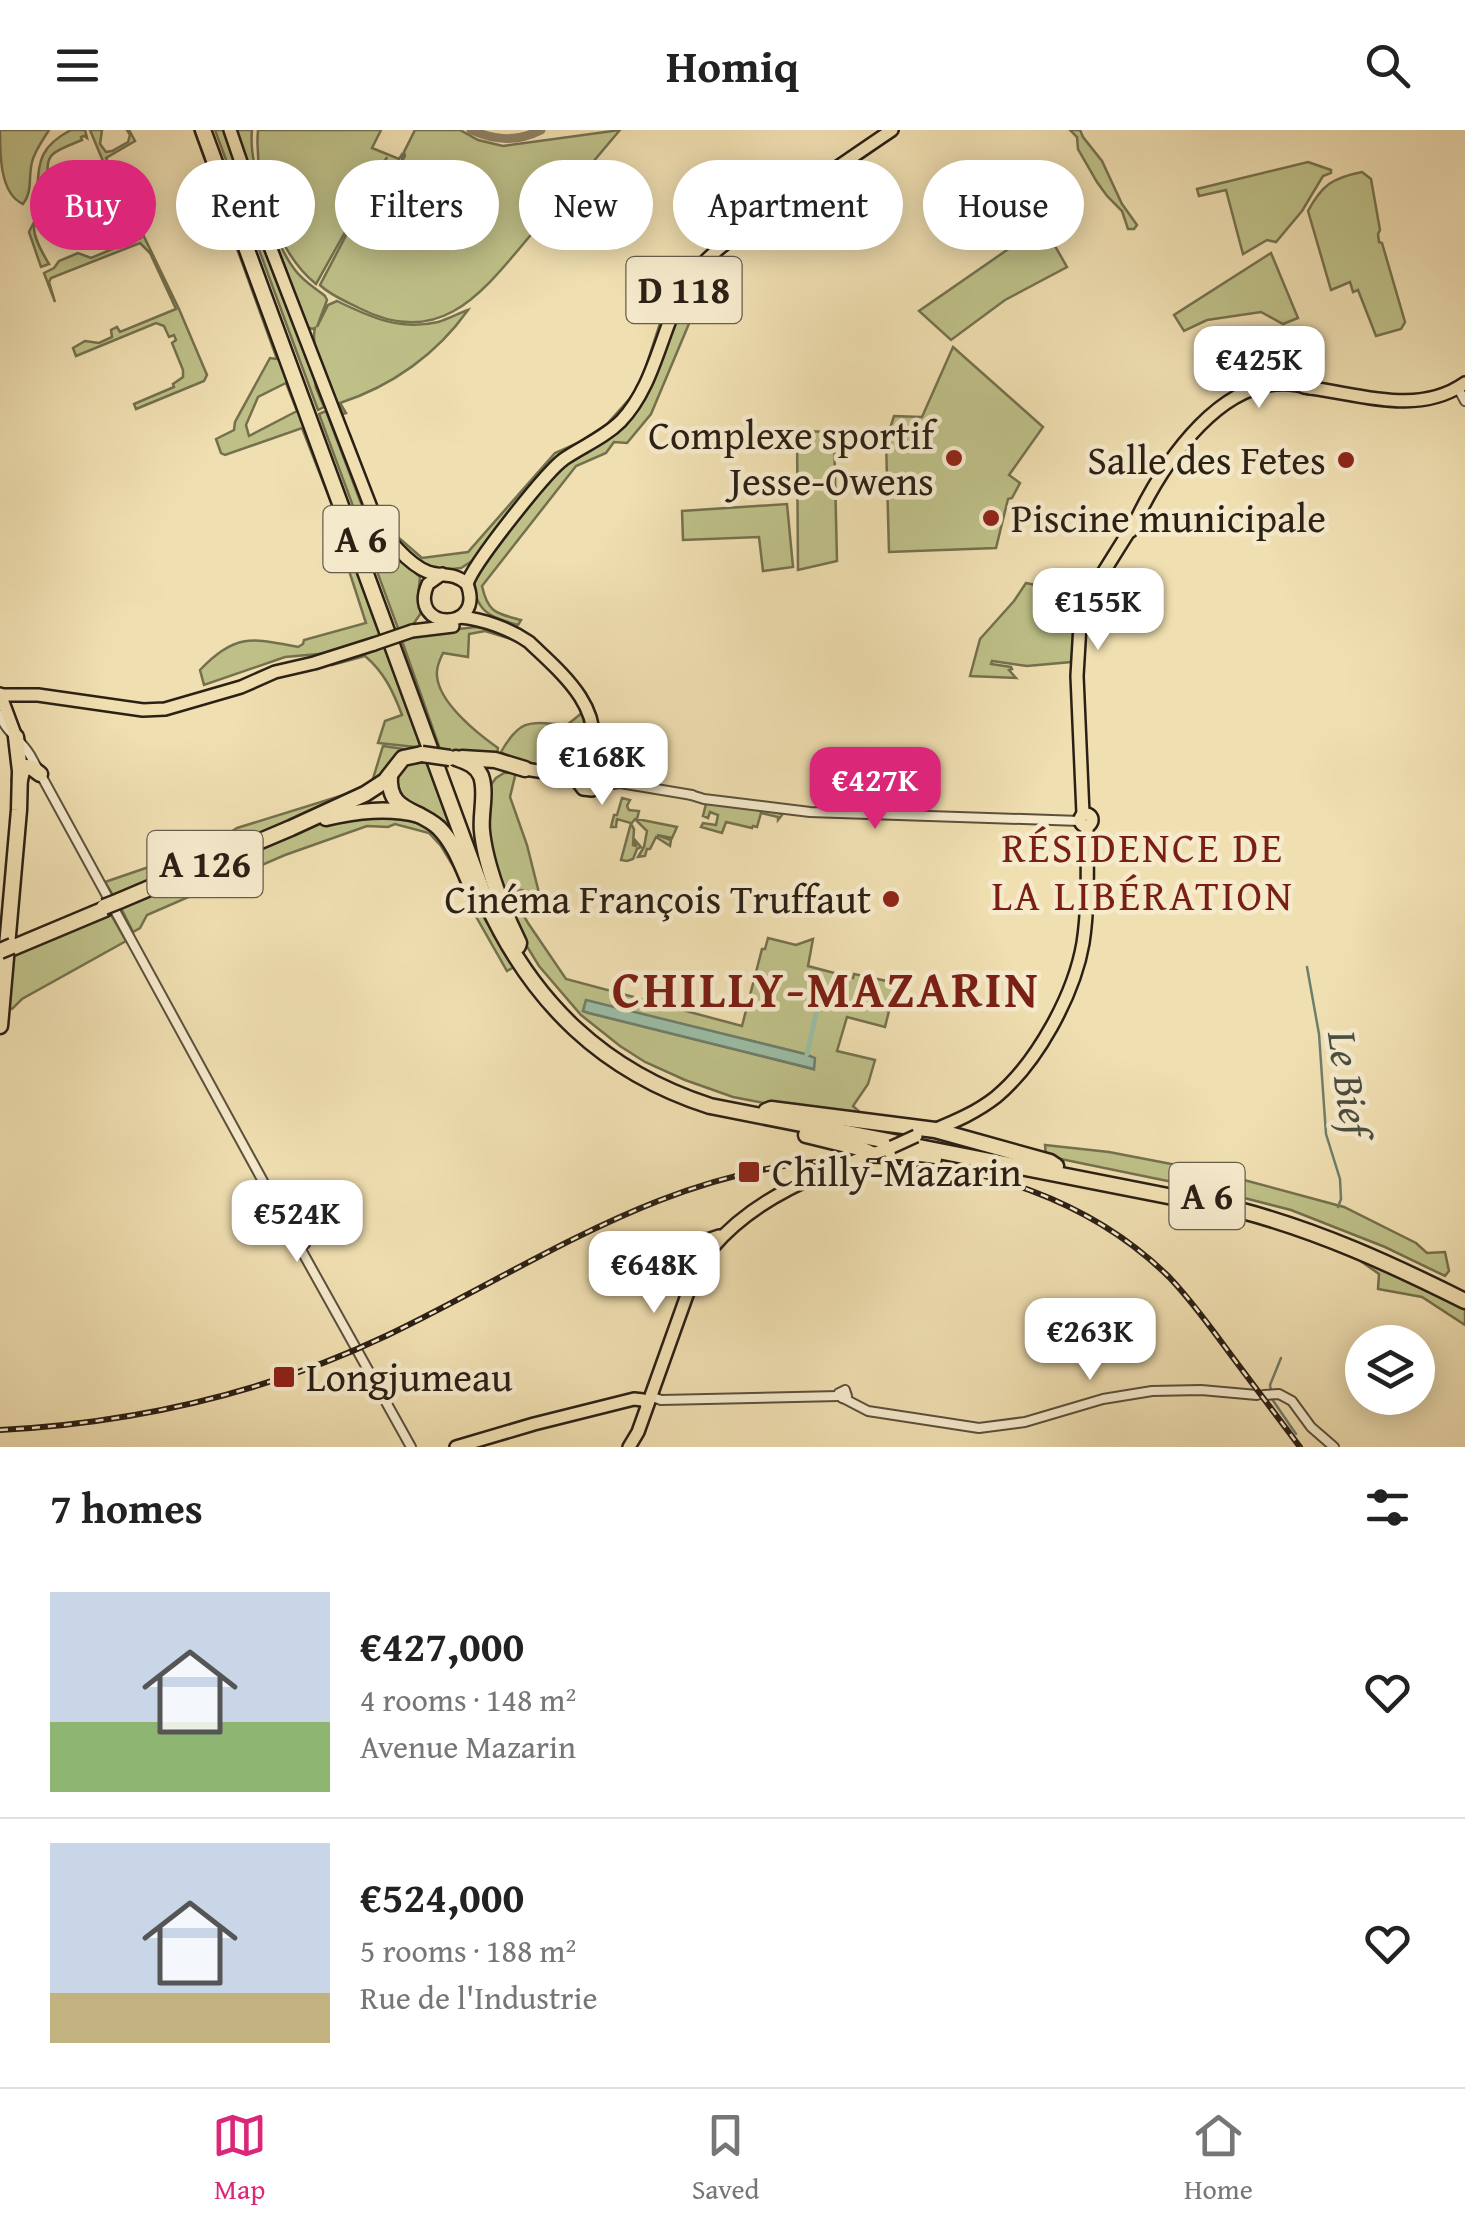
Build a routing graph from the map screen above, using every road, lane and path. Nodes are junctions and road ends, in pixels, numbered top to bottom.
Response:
1 (206, 130) edge
2 (228, 130) edge
3 (892, 130) edge
4 (1461, 384) edge
5 (1465, 402) edge
6 (1134, 525) junction
7 (1122, 542) junction
8 (484, 554) junction
9 (1116, 557) junction
10 (449, 575) junction
11 (1102, 576) junction
12 (467, 584) junction
13 (426, 588) junction
14 (470, 602) junction
15 (426, 606) junction
16 (460, 617) junction
17 (436, 618) junction
18 (496, 627) junction
19 (412, 631) junction
20 (0, 693) edge
21 (0, 715) edge
22 (16, 737) junction
23 (596, 744) junction
24 (453, 758) junction
25 (525, 769) junction
26 (40, 774) junction
27 (581, 774) junction
28 (390, 775) junction
29 (20, 776) junction
30 (598, 778) junction
31 (619, 782) junction
32 (484, 794) junction
33 (419, 815) junction
34 (1084, 820) junction
35 (120, 902) junction
36 (518, 946) junction
37 (6, 949) edge
38 (529, 978) junction
39 (0, 1026) edge
40 (710, 1106) junction
41 (766, 1111) junction
42 (957, 1129) junction
43 (935, 1130) junction
44 (876, 1152) junction
45 (1008, 1165) junction
46 (1056, 1166) junction
47 (1465, 1297) edge
48 (648, 1398) junction
49 (411, 1447) edge
50 (456, 1447) edge
51 (629, 1447) edge
52 (1334, 1447) edge

1 - 36 highway, A 6
1 - 38 highway, A 6
2 - 10 main road
2 - 13 main road
3 - 8 main road, D 118
4 - 5 street
4 - 6 main road
6 - 7 main road
6 - 9 main road
7 - 9 main road
7 - 11 main road
8 - 10 main road, D 118
8 - 12 main road, D 118
9 - 11 main road
10 - 12 main road
10 - 13 main road
11 - 34 main road
12 - 14 main road
13 - 15 main road
14 - 16 main road
14 - 23 main road
15 - 17 main road
15 - 19 main road
16 - 17 main road
16 - 18 main road
17 - 19 main road
18 - 19 main road
18 - 27 main road
19 - 20 main road, bridge
20 - 22 main road
21 - 22 street
22 - 26 street
22 - 29 highway
23 - 30 main road
23 - 31 street
24 - 25 highway
24 - 28 highway, A 126, bridge
24 - 32 highway
25 - 27 main road
25 - 32 highway
26 - 29 highway
26 - 49 street
27 - 30 main road
27 - 30 main road
28 - 33 highway
28 - 35 highway, A 126
29 - 39 highway
30 - 31 street
31 - 34 street
32 - 36 highway
33 - 35 highway, A 126
33 - 38 highway
34 - 42 main road
35 - 37 highway, A 126, bridge
36 - 41 highway, A 6
38 - 40 highway, A 6
40 - 44 highway
40 - 45 highway, A 6
41 - 43 highway
41 - 46 highway, A 6
42 - 43 highway
42 - 46 highway
43 - 44 main road, bridge
44 - 45 highway
44 - 48 main road
45 - 47 highway, A 6
46 - 47 highway, A 6
48 - 50 main road
48 - 51 main road
48 - 52 street

